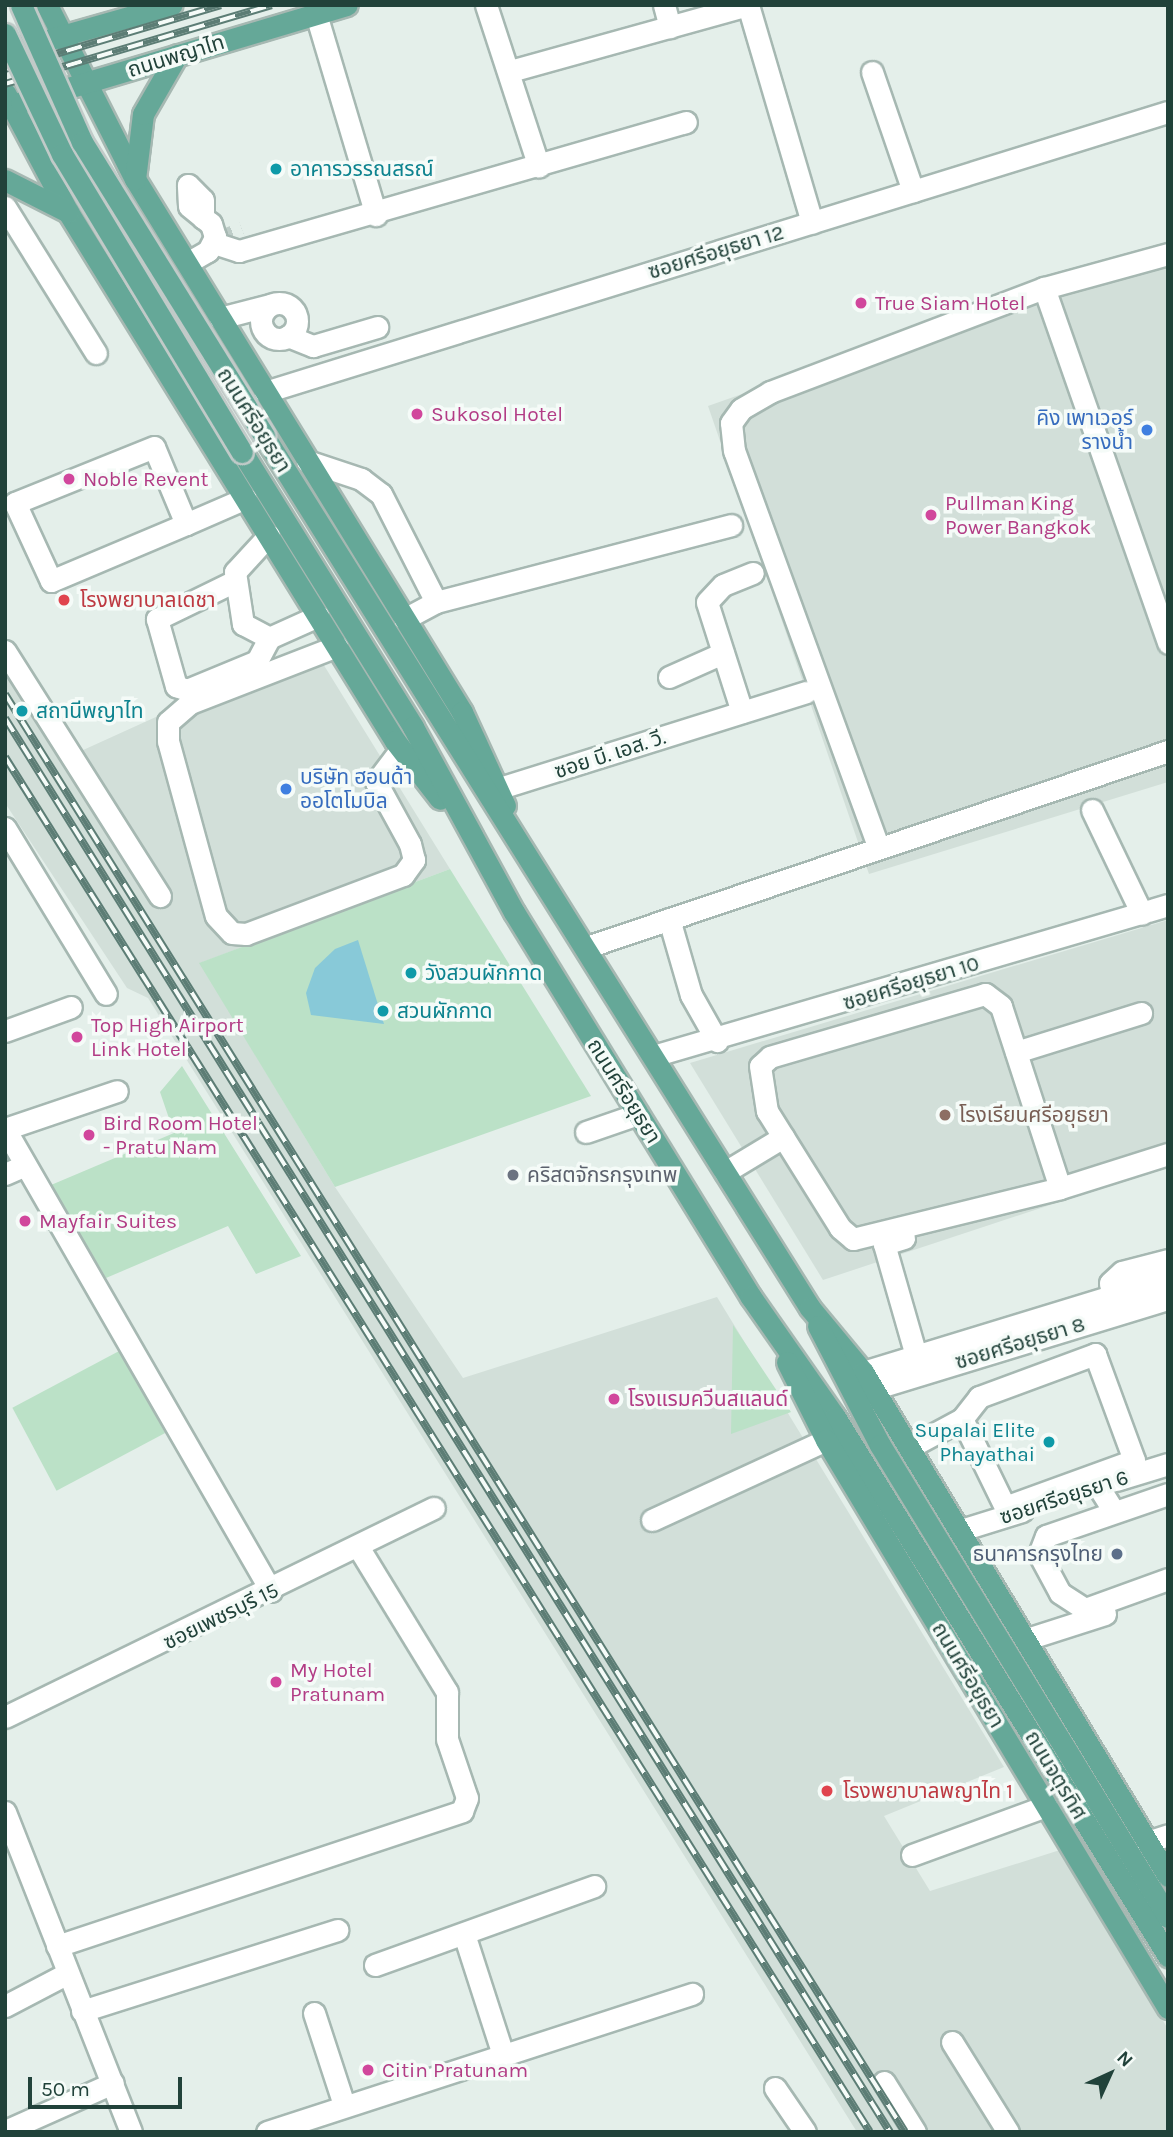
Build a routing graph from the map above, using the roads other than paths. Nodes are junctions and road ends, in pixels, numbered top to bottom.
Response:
1 (21, 5) edge
2 (47, 5) edge
3 (347, 5) edge
4 (486, 5) edge
5 (664, 5) edge
6 (748, 5) edge
7 (160, 6) edge
8 (316, 14) junction
9 (670, 27) junction
10 (5, 34) edge
11 (60, 36) junction
12 (5, 52) edge
13 (177, 55) junction
14 (510, 71) junction
15 (872, 72) dead end
16 (84, 83) junction
17 (7, 102) edge
18 (1168, 112) edge
19 (687, 122) dead end
20 (539, 167) junction
21 (135, 179) junction
22 (5, 180) edge
23 (913, 191) junction
24 (5, 207) edge
25 (68, 212) junction
26 (376, 215) junction
27 (158, 217) junction
28 (203, 218) dead end
29 (812, 223) junction
30 (214, 243) junction
31 (95, 253) junction
32 (1168, 254) edge
33 (187, 263) junction
34 (1045, 288) junction
35 (220, 318) junction
36 (377, 327) dead end
37 (96, 353) dead end
38 (265, 392) junction
39 (307, 461) junction
40 (246, 498) junction
41 (186, 524) junction
42 (731, 525) dead end
43 (269, 535) junction
44 (752, 573) dead end
45 (235, 581) junction
46 (436, 602) junction
47 (318, 615) junction
48 (404, 619) junction
49 (269, 638) junction
50 (1168, 643) edge
51 (337, 646) junction
52 (5, 651) edge
53 (723, 653) junction
54 (669, 677) dead end
55 (806, 692) dead end
56 (742, 712) junction
57 (401, 749) junction
58 (1168, 751) edge
59 (500, 788) junction
60 (1091, 810) dead end
61 (510, 821) junction
62 (5, 828) edge
63 (473, 843) junction
64 (878, 846) junction
65 (160, 896) dead end
66 (1168, 905) edge
67 (1142, 914) junction
68 (669, 919) junction
69 (587, 947) junction
70 (106, 994) dead end
71 (71, 1007) dead end
72 (1141, 1013) dead end
73 (5, 1031) edge
74 (717, 1041) junction
75 (1016, 1052) junction
76 (653, 1056) junction
77 (117, 1091) dead end
78 (638, 1114) junction
79 (5, 1129) edge
80 (586, 1132) dead end
81 (783, 1137) junction
82 (1168, 1154) edge
83 (1168, 1164) edge
84 (25, 1165) junction
85 (725, 1172) junction
86 (5, 1174) edge
87 (1060, 1188) junction
88 (1168, 1260) edge
89 (1168, 1279) edge
90 (1112, 1295) junction
91 (1168, 1299) edge
92 (810, 1308) junction
93 (778, 1338) junction
94 (915, 1352) junction
95 (868, 1381) junction
96 (962, 1419) junction
97 (825, 1440) junction
98 (909, 1447) junction
99 (1168, 1464) edge
100 (1098, 1486) junction
101 (1168, 1494) edge
102 (435, 1508) dead end
103 (1113, 1510) junction
104 (653, 1520) dead end
105 (961, 1530) junction
106 (358, 1547) junction
107 (933, 1553) junction
108 (1168, 1579) edge
109 (271, 1591) junction
110 (1168, 1593) edge
111 (1027, 1639) junction
112 (5, 1717) edge
113 (1046, 1806) junction
114 (5, 1812) edge
115 (1168, 1835) edge
116 (1147, 1842) junction
117 (912, 1855) dead end
118 (1168, 1876) edge
119 (594, 1886) dead end
120 (1168, 1917) edge
121 (337, 1930) dead end
122 (464, 1934) junction
123 (57, 1946) junction
124 (1168, 1956) edge
125 (375, 1965) dead end
126 (66, 1974) junction
127 (692, 1994) dead end
128 (5, 2006) edge
129 (1168, 2008) edge
130 (82, 2011) junction
131 (314, 2013) dead end
132 (952, 2042) dead end
133 (502, 2052) junction
134 (884, 2082) dead end
135 (113, 2083) junction
136 (775, 2088) dead end
137 (344, 2105) junction
138 (5, 2131) edge
139 (131, 2132) edge
140 (268, 2132) edge
141 (805, 2132) edge
142 (915, 2132) edge
143 (1008, 2132) edge

1 - 61 main road, ถนนศรีอยุธยา, bridge
2 - 11 main road, ถนนศรีอยุธยา
3 - 8 main road, ถนนพญาไท
4 - 14 street
5 - 9 street
6 - 9 street
6 - 29 street
7 - 11 main road
8 - 13 main road, ถนนพญาไท
8 - 26 street
9 - 14 street
10 - 63 main road, ถนนศรีอยุธยา, bridge
11 - 12 main road
11 - 16 main road, ถนนศรีอยุธยา
13 - 16 main road, ถนนพญาไท
13 - 21 main road
14 - 20 street
15 - 23 street
16 - 17 main road, ถนนพญาไท
16 - 21 main road, ถนนศรีอยุธยา
17 - 25 main road, ถนนศรีอยุธยา
18 - 23 street, ซอยศรีอยุธยา 12
19 - 20 street
20 - 26 street
21 - 27 main road, ถนนศรีอยุธยา
22 - 25 main road
23 - 29 street, ซอยศรีอยุธยา 12
24 - 37 street
25 - 31 main road, ถนนศรีอยุธยา
26 - 30 street
27 - 31 main road
27 - 33 main road, ถนนศรีอยุธยา
28 - 30 street
29 - 38 street, ซอยศรีอยุธยา 12
30 - 33 street
31 - 40 main road, ถนนศรีอยุธยา
32 - 34 street
33 - 35 main road, ถนนศรีอยุธยา
34 - 50 street
34 - 64 street
35 - 36 street
35 - 38 main road, ถนนศรีอยุธยา
38 - 39 main road, ถนนศรีอยุธยา
39 - 46 street
39 - 48 main road, ถนนศรีอยุธยา
40 - 41 street
40 - 43 main road, ถนนศรีอยุธยา
41 - 41 street
42 - 46 street
43 - 45 street
43 - 47 main road, ถนนศรีอยุธยา
44 - 53 street
45 - 49 street
45 - 49 street
46 - 48 street
47 - 49 street
47 - 51 main road, ถนนศรีอยุธยา
48 - 59 main road, ถนนศรีอยุธยา
51 - 57 main road, ถนนศรีอยุธยา
51 - 57 street
52 - 65 street
53 - 54 street
53 - 56 street
55 - 56 street, ซอย บี. เอส. วี.
56 - 59 street, ซอย บี. เอส. วี.
57 - 63 main road, ถนนศรีอยุธยา
58 - 64 street
59 - 61 main road, ถนนศรีอยุธยา
60 - 67 street
61 - 69 main road, ถนนศรีอยุธยา
62 - 70 street
63 - 78 main road, ถนนศรีอยุธยา
64 - 68 street
66 - 67 street, ซอยศรีอยุธยา 10
67 - 74 street, ซอยศรีอยุธยา 10
68 - 69 street
68 - 74 street
69 - 76 main road, ถนนศรีอยุธยา
71 - 73 street
72 - 75 street
74 - 76 street, ซอยศรีอยุธยา 10
75 - 81 street
75 - 87 street
76 - 85 main road, ถนนศรีอยุธยา
77 - 79 street
78 - 80 street
78 - 93 main road, ถนนศรีอยุธยา
79 - 84 street
81 - 85 street
81 - 87 street
82 - 87 street
83 - 94 street
84 - 86 street
84 - 109 street
85 - 92 main road, ถนนศรีอยุธยา
88 - 90 street
89 - 90 street
90 - 94 street
91 - 95 street, ซอยศรีอยุธยา 8
92 - 95 main road, ถนนศรีอยุธยา
92 - 107 main road, ถนนศรีอยุธยา
93 - 97 main road, ถนนศรีอยุธยา
93 - 107 main road, ถนนศรีอยุธยา
94 - 95 street
95 - 98 main road, ถนนศรีอยุธยา
96 - 96 street
96 - 98 street
97 - 104 street
97 - 113 main road, ถนนศรีอยุธยา
98 - 105 main road, ถนนศรีอยุธยา
99 - 100 street, ซอยศรีอยุธยา 6
100 - 103 street
100 - 105 street, ซอยศรีอยุธยา 6
101 - 103 street
102 - 106 street, ซอยเพชรบุรี 15
103 - 108 street
105 - 111 main road, ถนนศรีอยุธยา
106 - 109 street, ซอยเพชรบุรี 15
106 - 123 street
107 - 120 main road, ถนนจตุรทิศ
107 - 124 main road, ถนนจตุรทิศ
109 - 112 street, ซอยเพชรบุรี 15
110 - 111 street
111 - 116 main road, ถนนศรีอยุธยา
113 - 117 street
113 - 129 main road, ถนนศรีอยุธยา
114 - 123 street
115 - 116 street
116 - 118 main road, ถนนศรีอยุธยา
119 - 122 street
121 - 130 street
122 - 125 street
122 - 133 street
123 - 126 street
126 - 128 street
126 - 130 street
127 - 133 street
130 - 135 street
131 - 137 street
132 - 143 street
133 - 137 street
134 - 142 street
135 - 138 street
135 - 139 street
136 - 141 street
137 - 140 street

